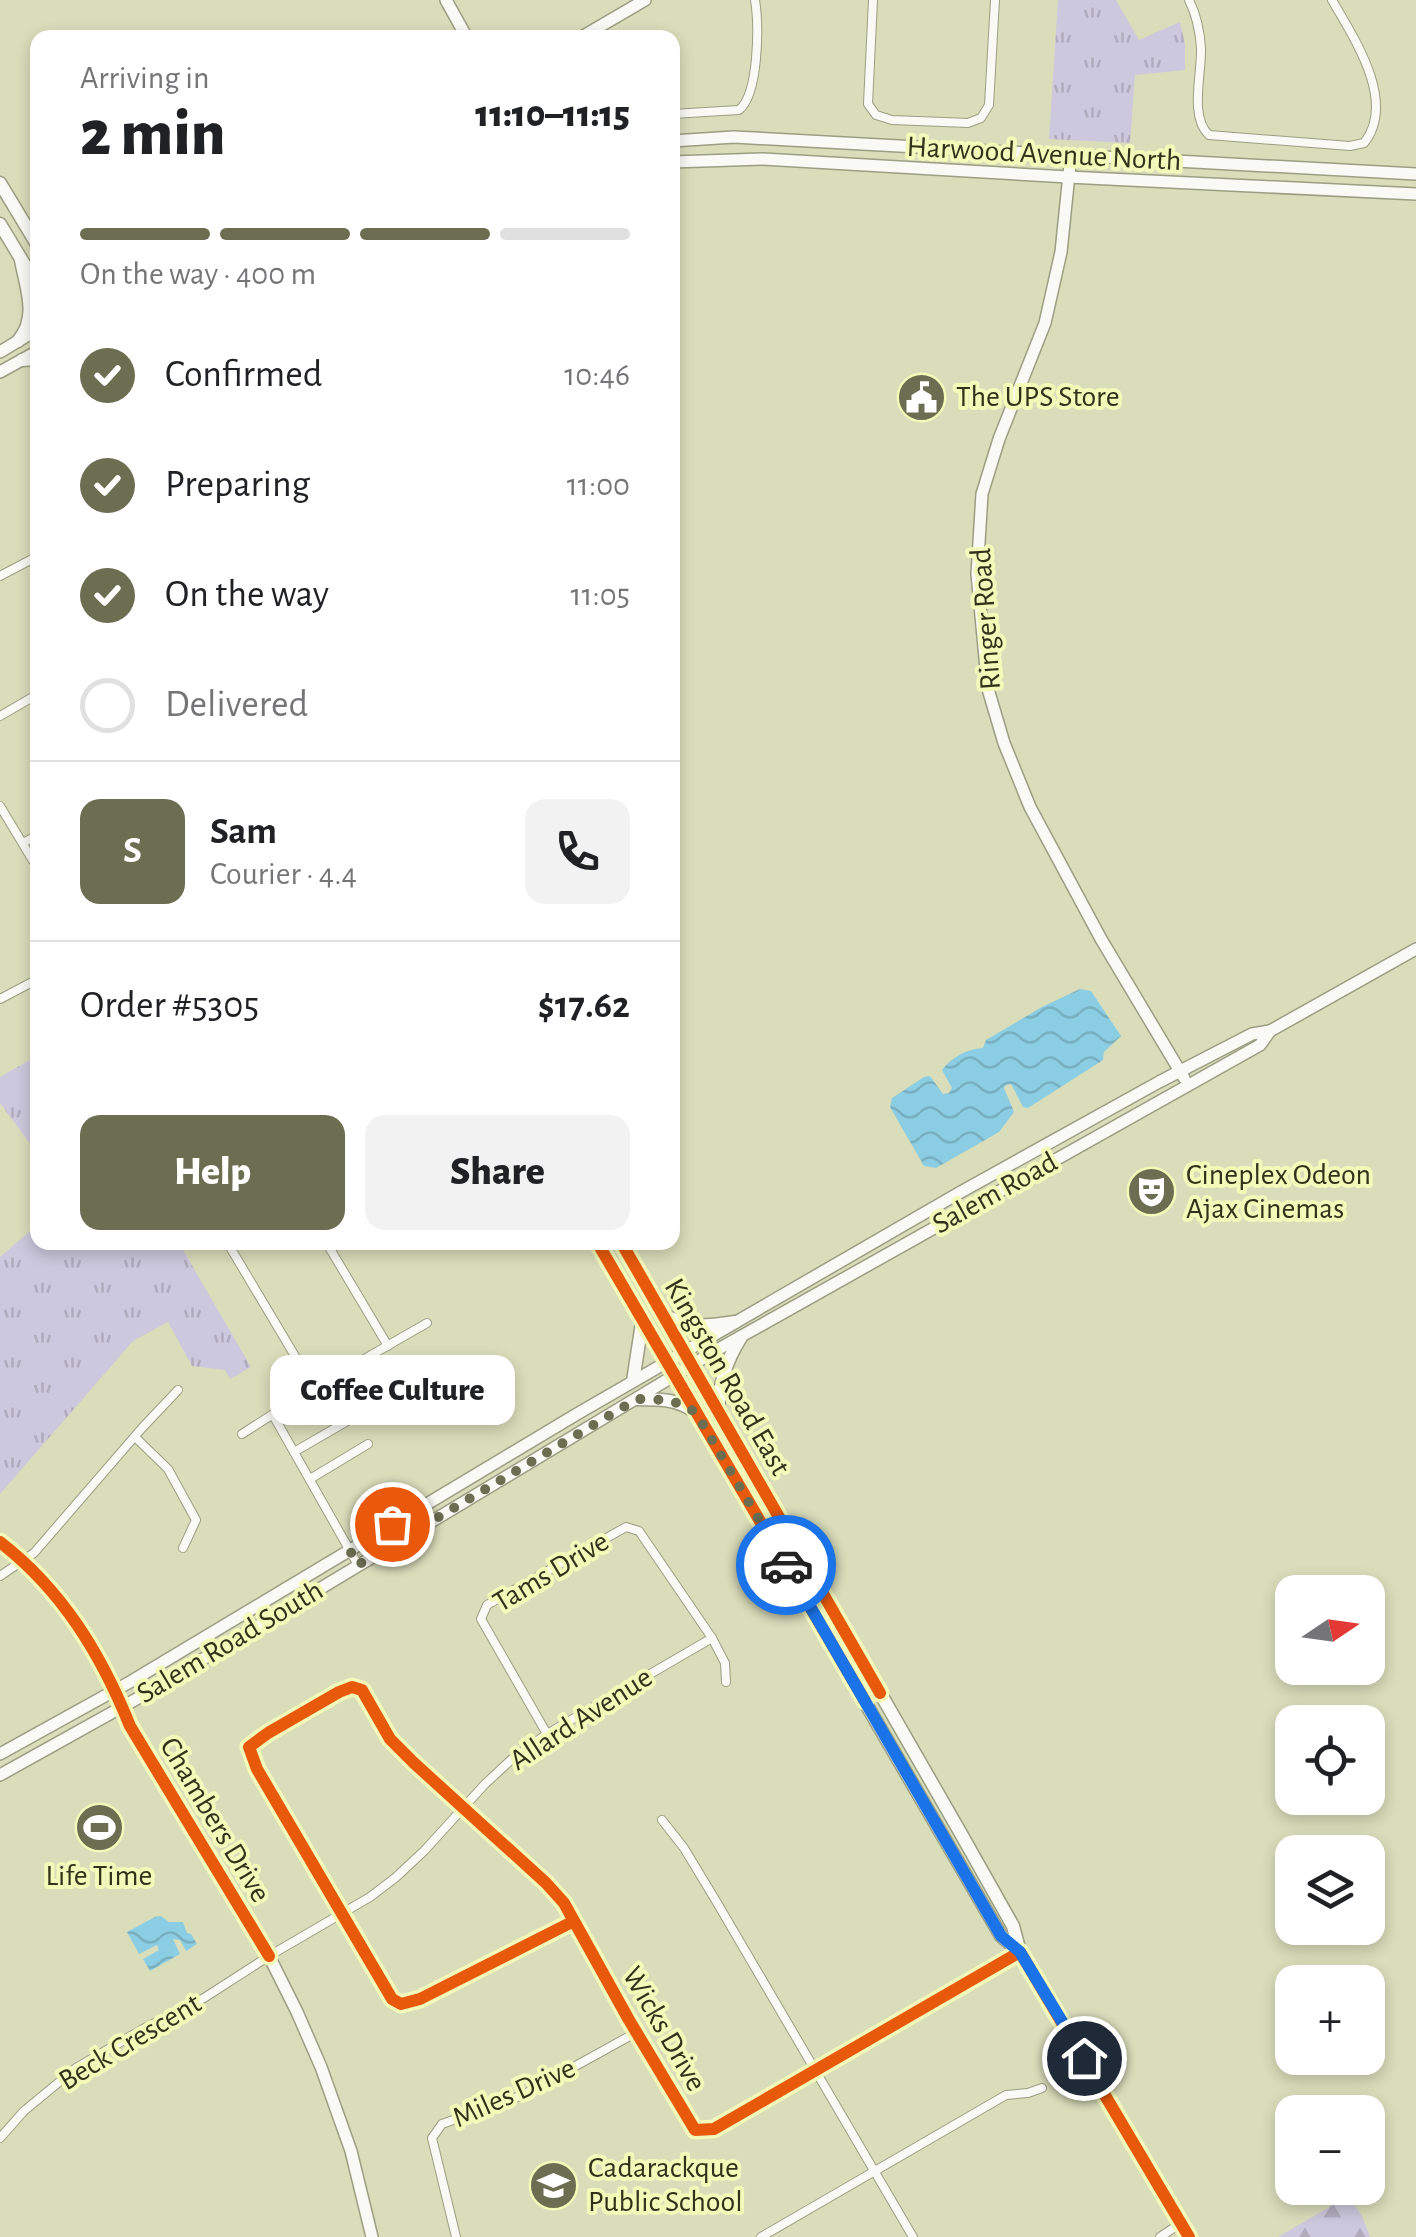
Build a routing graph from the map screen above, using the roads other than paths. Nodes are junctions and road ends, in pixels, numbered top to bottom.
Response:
1 (446, 0) edge
2 (645, 0) edge
3 (756, 0) edge
4 (874, 0) edge
5 (995, 0) edge
6 (1189, 0) edge
7 (1332, 0) edge
8 (463, 30) edge
9 (597, 30) edge
10 (680, 114) edge
11 (680, 140) edge
12 (1071, 155) junction
13 (680, 162) edge
14 (1416, 174) edge
15 (1068, 178) junction
16 (0, 183) edge
17 (1416, 194) edge
18 (0, 224) edge
19 (30, 233) edge
20 (21, 260) junction
21 (30, 274) edge
22 (30, 334) edge
23 (18, 341) junction
24 (0, 352) edge
25 (30, 356) edge
26 (22, 360) junction
27 (30, 360) edge
28 (0, 372) edge
29 (30, 560) edge
30 (0, 576) edge
31 (30, 699) edge
32 (0, 716) edge
33 (0, 806) edge
34 (30, 840) edge
35 (23, 844) junction
36 (30, 856) edge
37 (1416, 948) edge
38 (30, 982) edge
39 (0, 999) edge
40 (1270, 1031) junction
41 (1181, 1071) junction
42 (1188, 1085) junction
43 (232, 1250) edge
44 (331, 1250) edge
45 (602, 1250) edge
46 (625, 1250) edge
47 (662, 1315) junction
48 (642, 1320) junction
49 (426, 1322) dead end
50 (735, 1322) junction
51 (741, 1337) junction
52 (388, 1346) junction
53 (715, 1351) joint
54 (685, 1352) junction
55 (449, 1362) dead end
56 (666, 1362) junction
57 (692, 1366) junction
58 (674, 1376) junction
59 (634, 1381) junction
60 (314, 1388) junction
61 (178, 1390) dead end
62 (637, 1399) junction
63 (718, 1412) junction
64 (696, 1413) junction
65 (273, 1414) junction
66 (242, 1434) dead end
67 (134, 1437) junction
68 (368, 1444) dead end
69 (294, 1452) junction
70 (310, 1479) junction
71 (0, 1542) edge
72 (183, 1548) dead end
73 (349, 1549) junction
74 (25, 1561) junction
75 (358, 1565) junction
76 (0, 1576) edge
77 (712, 1638) junction
78 (726, 1682) dead end
79 (115, 1691) junction
80 (122, 1707) junction
81 (546, 1734) junction
82 (0, 1754) edge
83 (0, 1775) edge
84 (464, 1808) junction
85 (662, 1820) dead end
86 (343, 1914) junction
87 (574, 1921) junction
88 (1020, 1952) junction
89 (270, 1956) junction
90 (636, 2032) junction
91 (817, 2070) junction
92 (1042, 2088) dead end
93 (0, 2138) edge
94 (874, 2170) junction
95 (1181, 2224) junction
96 (372, 2237) edge
97 (456, 2237) edge
98 (760, 2237) edge
99 (913, 2237) edge
100 (1160, 2237) edge
101 (1189, 2237) edge

1 - 8 main road
2 - 9 main road
3 - 10 street
4 - 5 street
6 - 7 street
11 - 12 main road, Harwood Avenue North
12 - 14 main road, Harwood Avenue North
12 - 15 main road, Ringer Road
13 - 15 main road, Harwood Avenue North
15 - 17 main road, Harwood Avenue North
15 - 41 main road, Ringer Road
16 - 19 main road
18 - 20 main road
20 - 21 main road
20 - 23 main road
22 - 23 main road
23 - 24 main road
25 - 26 main road
26 - 27 main road
26 - 28 main road
29 - 30 street
31 - 32 street
33 - 35 street
34 - 35 street
35 - 36 street
37 - 40 main road, Salem Road
38 - 39 street
40 - 41 main road, Salem Road
40 - 42 main road, Salem Road
41 - 42 main road, Ringer Road
41 - 50 main road, Salem Road
42 - 51 main road, Salem Road
43 - 60 street
44 - 52 street
45 - 48 main road, Kingston Road East
46 - 47 main road, Kingston Road East
47 - 50 main road
47 - 54 main road, Kingston Road East
48 - 56 main road, Kingston Road East
48 - 59 main road
49 - 52 street
50 - 54 main road, Salem Road South
51 - 53 main road, Salem Road
51 - 63 main road
52 - 60 street
53 - 57 main road, Salem Road South
54 - 56 main road, Salem Road South
54 - 57 main road, Kingston Road East
55 - 69 street
56 - 58 main road, Kingston Road East
56 - 59 main road, Salem Road South
57 - 58 main road, Salem Road South
57 - 63 main road, Kingston Road East
58 - 62 main road, Salem Road South
58 - 64 main road, Kingston Road East
59 - 73 main road, Salem Road South
60 - 65 street
61 - 67 street
62 - 64 main road
62 - 75 main road, Salem Road South
63 - 88 main road, Kingston Road East
64 - 88 main road, Kingston Road East
65 - 66 street
65 - 69 street
67 - 72 street
67 - 74 street
68 - 70 street
69 - 70 street
70 - 73 street
71 - 74 main road, Chambers Drive
73 - 75 street
73 - 79 main road, Salem Road South
74 - 76 street
74 - 79 main road, Chambers Drive
75 - 80 main road, Salem Road South
77 - 78 street, Tams Drive
77 - 81 street, Allard Avenue
77 - 81 street, Tams Drive
79 - 80 main road, Chambers Drive
79 - 82 main road, Salem Road South
80 - 83 main road, Salem Road South
80 - 89 main road, Chambers Drive
81 - 84 street, Allard Avenue
84 - 86 street, Allard Avenue
84 - 86 street, Wicks Drive
84 - 87 street, Wicks Drive
85 - 91 street
86 - 87 street
86 - 89 street, Allard Avenue
87 - 90 street, Wicks Drive
88 - 91 street, Wicks Drive
88 - 95 main road, Kingston Road East
89 - 93 street, Beck Crescent
89 - 96 main road, Chambers Drive
90 - 91 street, Wicks Drive
90 - 97 street, Miles Drive
91 - 94 street
92 - 94 street
94 - 98 street
94 - 99 street
95 - 100 street
95 - 101 main road, Kingston Road East

